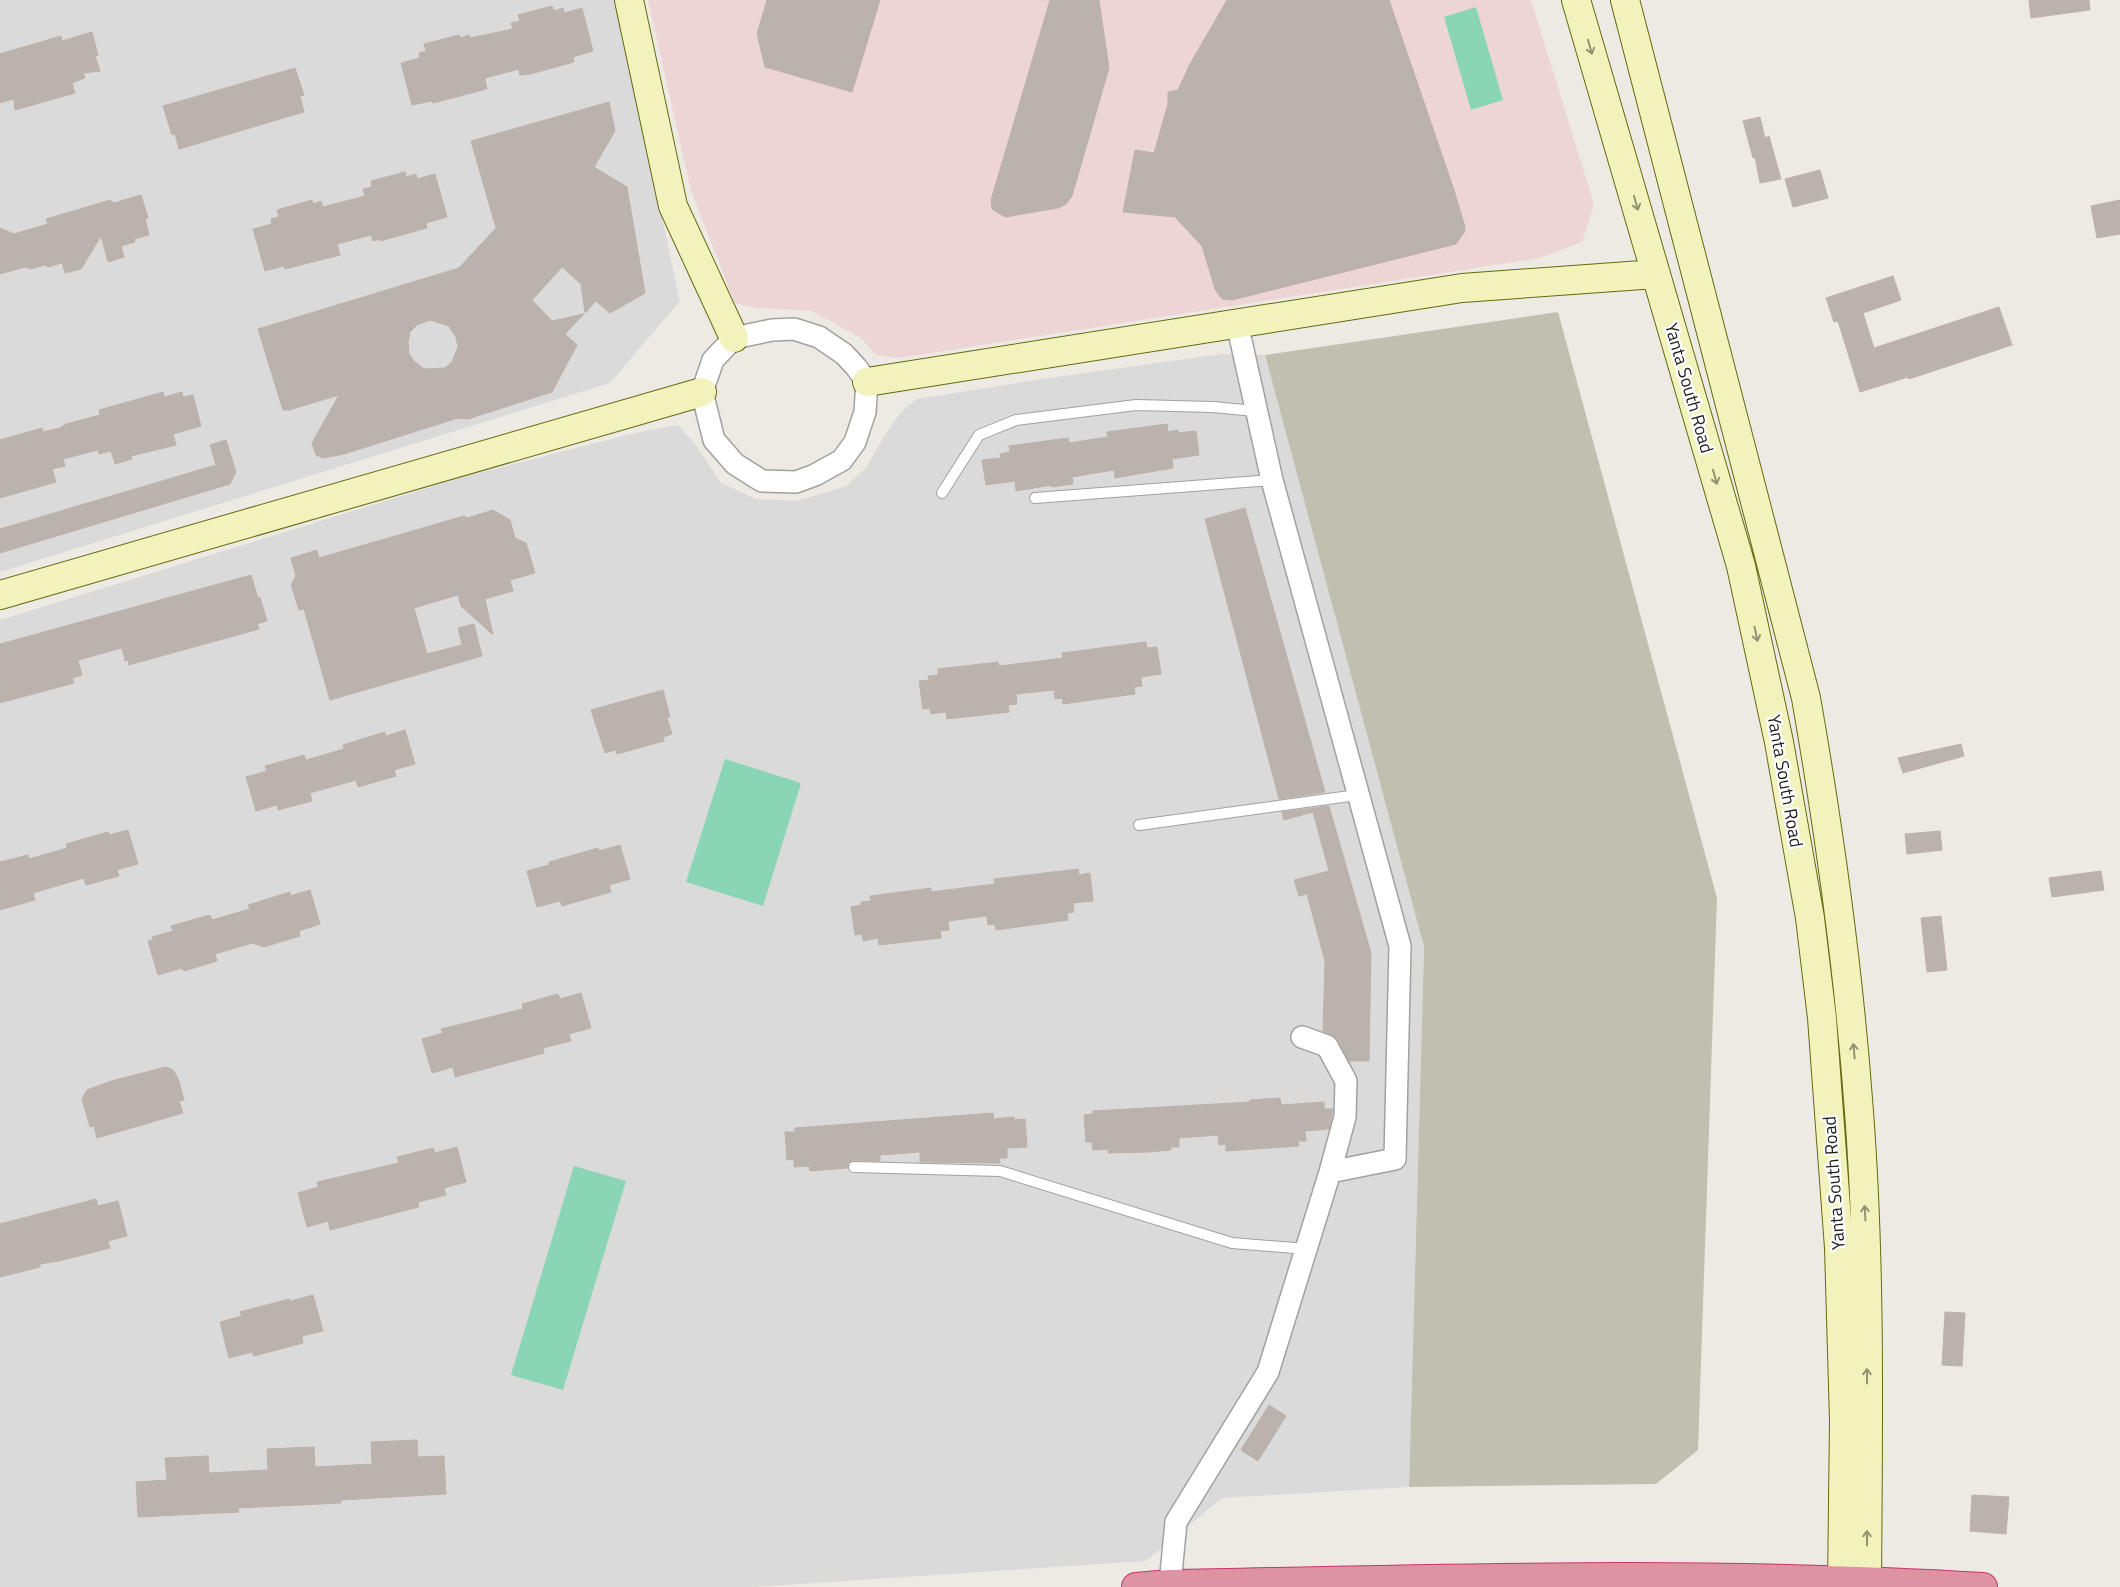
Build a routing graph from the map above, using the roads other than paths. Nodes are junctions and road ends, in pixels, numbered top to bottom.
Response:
1 (629, 0) edge
2 (1576, 0) edge
3 (1625, 0) edge
4 (1656, 274) junction
5 (1237, 323) junction
6 (734, 338) junction
7 (866, 382) junction
8 (702, 392) junction
9 (1255, 411) junction
10 (1272, 480) junction
11 (942, 493) dead end
12 (1035, 498) dead end
13 (0, 595) edge
14 (1357, 795) junction
15 (1138, 825) dead end
16 (1302, 1037) dead end
17 (854, 1167) dead end
18 (1330, 1172) junction
19 (1307, 1249) junction
20 (1798, 1583) edge
21 (1855, 1583) edge
22 (1170, 1584) junction
23 (1904, 1585) edge
24 (1136, 1587) edge
25 (1984, 1587) edge

1 - 6 main road
2 -> 4 main road, Yanta South Road
21 -> 3 main road, Yanta South Road
4 - 5 main road
4 -> 21 main road, Yanta South Road
5 - 7 main road
5 - 9 street
6 - 7 street
6 - 8 street
7 - 8 street
8 - 13 main road
9 - 10 street
9 - 11 lane
10 - 12 lane
10 - 14 street
14 - 15 lane
14 - 18 street
16 - 18 street
17 - 19 lane
18 - 19 street
19 - 22 street
20 - 21 highway
20 - 22 highway
21 - 23 highway
22 - 24 highway
23 - 25 highway

